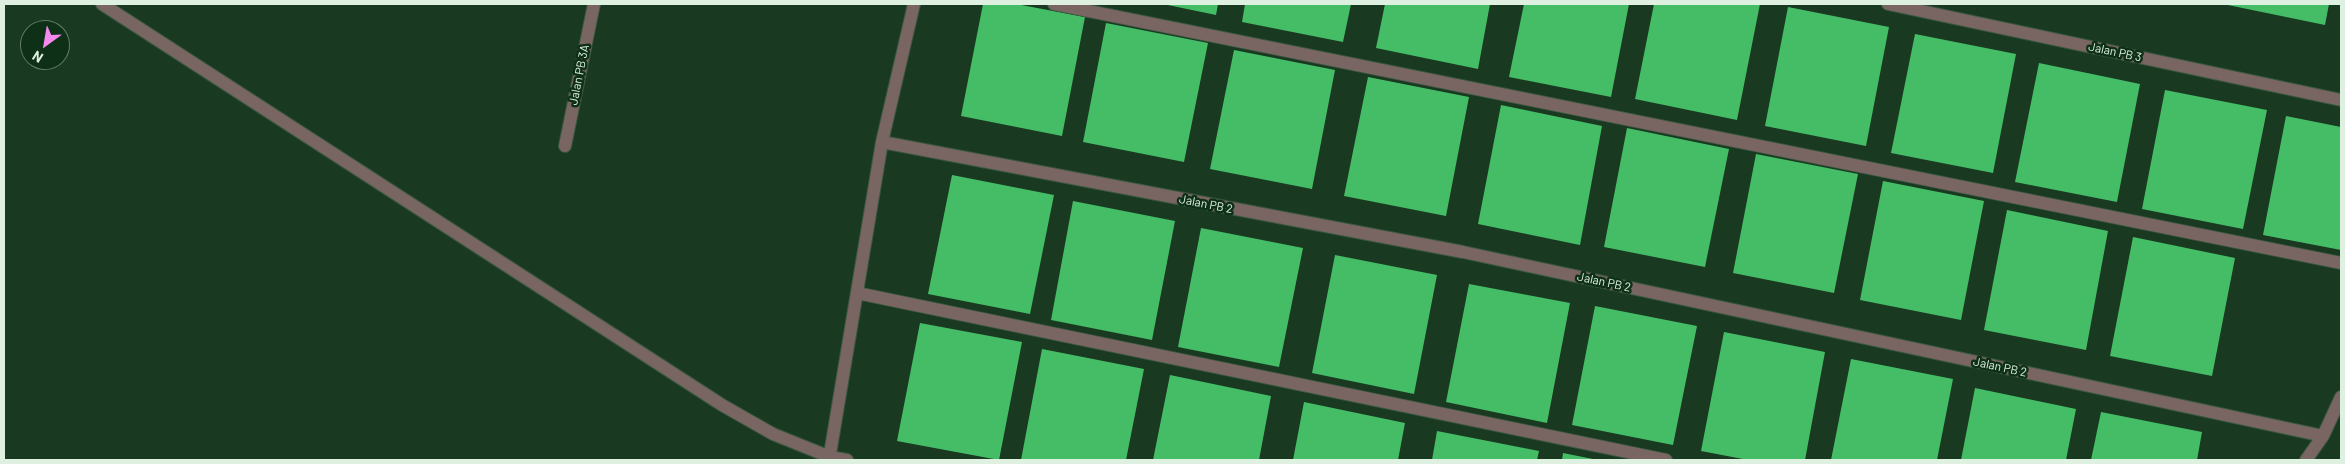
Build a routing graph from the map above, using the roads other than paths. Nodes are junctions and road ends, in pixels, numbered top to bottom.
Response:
1 (104, 4) edge
2 (594, 4) edge
3 (914, 4) edge
4 (1054, 4) edge
5 (1888, 4) edge
6 (2341, 100) edge
7 (882, 142) junction
8 (565, 146) dead end
9 (2341, 263) edge
10 (857, 293) junction
11 (2341, 398) edge
12 (2323, 436) junction
13 (830, 458) edge
14 (847, 460) edge
15 (1666, 460) edge
16 (2306, 460) edge

1 - 13 street
2 - 8 street, Jalan PB 3A
3 - 7 street
4 - 9 street
5 - 6 street, Jalan PB 3
7 - 10 street
7 - 12 street, Jalan PB 2
10 - 13 street
10 - 15 street
11 - 12 street
12 - 16 street
13 - 14 street

